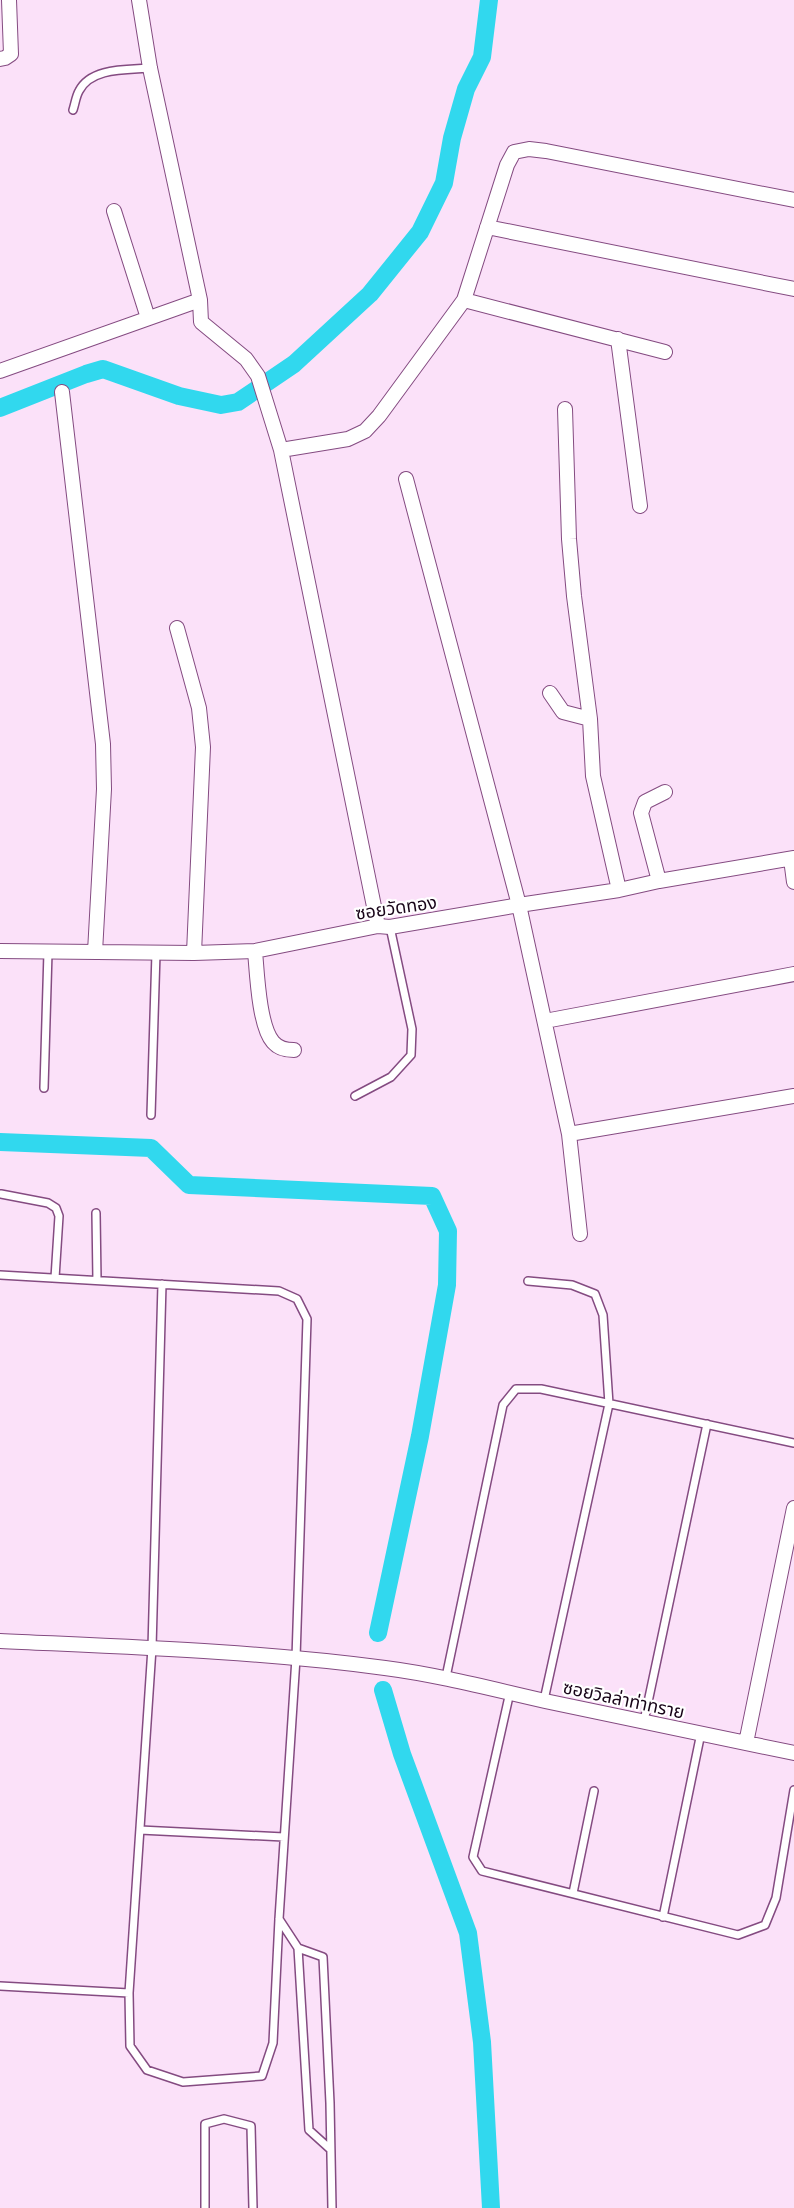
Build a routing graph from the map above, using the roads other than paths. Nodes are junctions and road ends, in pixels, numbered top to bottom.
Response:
1 (9, 0) edge
2 (139, 0) edge
3 (0, 59) edge
4 (150, 68) junction
5 (74, 110) dead end
6 (794, 200) edge
7 (114, 211) dead end
8 (487, 227) junction
9 (794, 289) edge
10 (200, 300) junction
11 (464, 300) junction
12 (148, 318) junction
13 (618, 339) junction
14 (665, 352) dead end
15 (0, 371) edge
16 (62, 392) dead end
17 (565, 409) dead end
18 (281, 450) junction
19 (406, 479) dead end
20 (640, 506) dead end
21 (177, 628) dead end
22 (550, 693) dead end
23 (590, 719) junction
24 (664, 792) dead end
25 (793, 858) edge
26 (660, 881) junction
27 (794, 882) edge
28 (619, 890) junction
29 (519, 904) junction
30 (384, 927) junction
31 (0, 951) edge
32 (255, 951) junction
33 (48, 952) junction
34 (95, 952) junction
35 (156, 953) junction
36 (194, 953) junction
37 (794, 974) edge
38 (544, 1021) junction
39 (294, 1050) dead end
40 (44, 1088) dead end
41 (355, 1096) dead end
42 (794, 1096) edge
43 (151, 1115) dead end
44 (569, 1134) junction
45 (1, 1194) edge
46 (96, 1213) dead end
47 (580, 1234) dead end
48 (0, 1275) edge
49 (55, 1278) junction
50 (97, 1280) junction
51 (528, 1281) dead end
52 (162, 1284) junction
53 (609, 1404) junction
54 (707, 1424) junction
55 (794, 1443) edge
56 (794, 1508) edge
57 (0, 1641) edge
58 (152, 1648) junction
59 (296, 1658) junction
60 (446, 1677) junction
61 (510, 1692) junction
62 (544, 1700) junction
63 (644, 1722) junction
64 (701, 1733) junction
65 (746, 1743) junction
66 (794, 1753) edge
67 (794, 1790) edge
68 (594, 1791) dead end
69 (140, 1830) junction
70 (284, 1837) junction
71 (573, 1893) junction
72 (663, 1917) junction
73 (279, 1920) junction
74 (298, 1948) junction
75 (0, 1986) edge
76 (129, 1993) junction
77 (330, 2149) junction
78 (205, 2208) edge
79 (253, 2208) edge
80 (332, 2208) edge

1 - 3 street
2 - 4 street
4 - 5 lane
4 - 10 street
6 - 8 street
7 - 12 street
8 - 9 street
8 - 11 street
10 - 12 street
10 - 18 street
11 - 13 street
11 - 18 street
12 - 15 street
13 - 14 street
13 - 20 street
16 - 34 street
17 - 23 street
18 - 30 street
19 - 29 street
21 - 36 street
22 - 23 street
23 - 28 street
24 - 26 street
25 - 26 street, ซอยวัดทอง
25 - 27 street
26 - 28 street, ซอยวัดทอง
28 - 29 street, ซอยวัดทอง
29 - 30 street, ซอยวัดทอง
29 - 38 street
30 - 32 street, ซอยวัดทอง
30 - 41 lane
31 - 33 street, ซอยวัดทอง
32 - 36 street, ซอยวัดทอง
32 - 39 street
33 - 34 street, ซอยวัดทอง
33 - 40 lane
34 - 35 street, ซอยวัดทอง
35 - 36 street, ซอยวัดทอง
35 - 43 lane
37 - 38 street
38 - 44 street
42 - 44 street
44 - 47 street
45 - 49 lane
46 - 50 lane
48 - 49 lane
49 - 50 lane
50 - 52 lane
51 - 53 lane
52 - 58 lane
52 - 59 lane
53 - 54 lane
53 - 60 lane
53 - 62 lane
54 - 55 lane
54 - 63 lane
56 - 65 street
57 - 58 street, ซอยวิลล่าท่าทราย
58 - 59 street, ซอยวิลล่าท่าทราย
58 - 69 lane
59 - 60 street, ซอยวิลล่าท่าทราย
59 - 70 lane
60 - 61 street, ซอยวิลล่าท่าทราย
61 - 62 street, ซอยวิลล่าท่าทราย
61 - 71 lane
62 - 63 street, ซอยวิลล่าท่าทราย
63 - 64 street, ซอยวิลล่าท่าทราย
64 - 65 street, ซอยวิลล่าท่าทราย
64 - 72 lane
65 - 66 street, ซอยวิลล่าท่าทราย
67 - 72 lane
68 - 71 lane
69 - 70 lane
69 - 76 lane
70 - 73 lane
71 - 72 lane
73 - 74 lane
73 - 76 lane
74 - 77 lane
74 - 77 lane
75 - 76 lane
77 - 80 lane
78 - 79 lane

